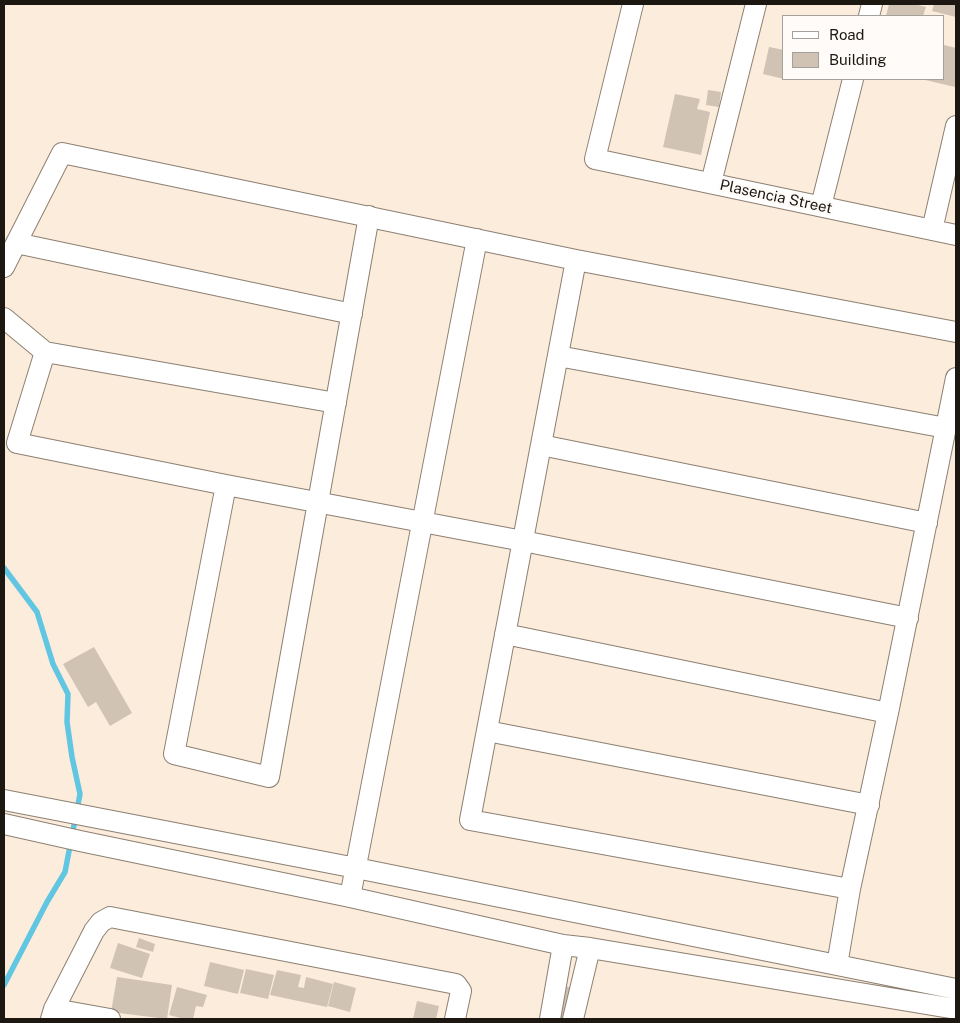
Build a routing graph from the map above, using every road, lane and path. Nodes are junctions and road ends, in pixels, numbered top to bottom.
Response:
1 (633, 4) edge
2 (756, 4) edge
3 (853, 80) edge
4 (956, 126) edge
5 (710, 183) junction
6 (821, 206) junction
7 (369, 216) junction
8 (932, 230) junction
9 (956, 235) edge
10 (477, 239) junction
11 (16, 243) junction
12 (576, 260) junction
13 (4, 267) edge
14 (352, 314) junction
15 (4, 318) edge
16 (956, 332) edge
17 (45, 352) junction
18 (558, 356) junction
19 (956, 378) edge
20 (336, 403) junction
21 (946, 428) junction
22 (541, 445) junction
23 (226, 485) junction
24 (318, 502) junction
25 (421, 522) junction
26 (927, 523) junction
27 (523, 540) junction
28 (908, 618) junction
29 (505, 634) junction
30 (888, 713) junction
31 (487, 730) junction
32 (4, 800) edge
33 (869, 805) junction
34 (4, 824) edge
35 (155, 829) junction
36 (148, 856) junction
37 (356, 868) junction
38 (850, 890) junction
39 (350, 897) junction
40 (563, 945) junction
41 (590, 948) junction
42 (837, 965) junction
43 (956, 989) edge
44 (956, 1009) edge
45 (53, 1014) edge
46 (110, 1019) edge
47 (455, 1019) edge
48 (550, 1019) edge
49 (573, 1019) edge

1 - 5 street, Plasencia Street
2 - 5 street
3 - 6 street
4 - 8 street
5 - 6 street, Plasencia Street
6 - 8 street, Plasencia Street
7 - 10 street
7 - 11 street
7 - 14 street
8 - 9 street, Plasencia Street
10 - 12 street
10 - 25 street
11 - 13 street
11 - 14 street
12 - 16 street
12 - 18 street
14 - 20 street
15 - 17 street
17 - 20 street
17 - 23 street
18 - 21 street
18 - 22 street
19 - 21 street
20 - 24 street
21 - 26 street
22 - 26 street
22 - 27 street
23 - 24 street
23 - 24 street
24 - 25 street
25 - 27 street
25 - 37 street
26 - 28 street
27 - 28 street
27 - 29 street
28 - 30 street
29 - 30 street
29 - 31 street
30 - 33 street
31 - 33 street
31 - 38 street
32 - 35 street
33 - 38 street
34 - 36 street
35 - 36 street
35 - 37 street
36 - 39 street
37 - 39 street
37 - 42 street
38 - 42 street
39 - 40 street
40 - 41 street
40 - 48 street
41 - 44 street
41 - 49 street
42 - 43 street
45 - 46 street
45 - 47 street

